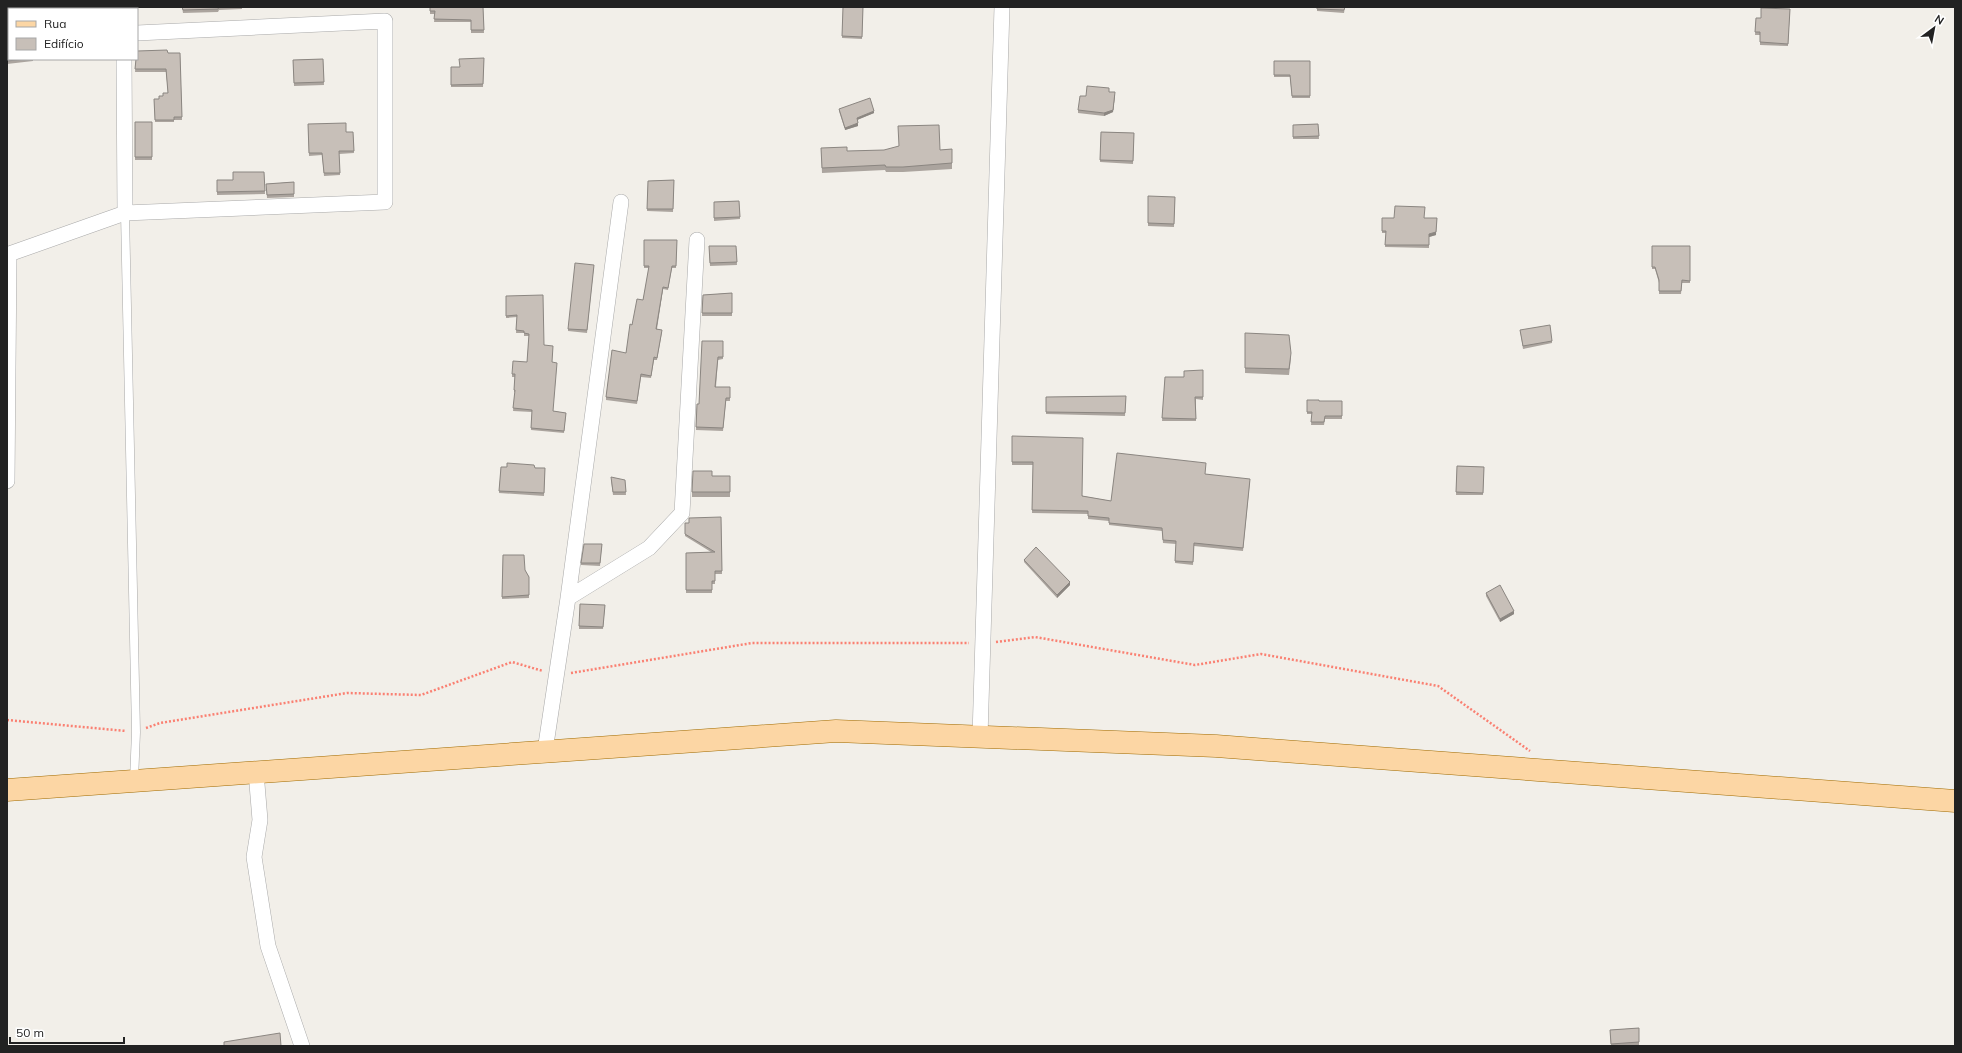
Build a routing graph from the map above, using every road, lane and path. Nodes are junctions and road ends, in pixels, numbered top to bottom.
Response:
1 (1002, 7) edge
2 (385, 14) edge
3 (138, 33) edge
4 (124, 60) edge
5 (620, 202) dead end
6 (125, 213) junction
7 (696, 240) dead end
8 (7, 481) edge
9 (568, 598) junction
10 (983, 643) junction
11 (557, 675) junction
12 (7, 720) edge
13 (136, 732) junction
14 (980, 737) junction
15 (546, 751) junction
16 (1535, 754) dead end
17 (256, 772) junction
18 (134, 781) junction
19 (7, 790) edge
20 (1955, 801) edge
21 (302, 1046) edge

1 - 10 street
2 - 3 street
2 - 6 street
4 - 6 street
5 - 9 street
6 - 8 street
6 - 13 lane
7 - 9 street
9 - 11 street
10 - 11 path
10 - 14 street
10 - 16 path
11 - 13 path
11 - 15 street
12 - 13 path
13 - 18 lane
14 - 15 main road
14 - 20 main road
15 - 17 main road
17 - 18 main road
17 - 21 street
18 - 19 main road

